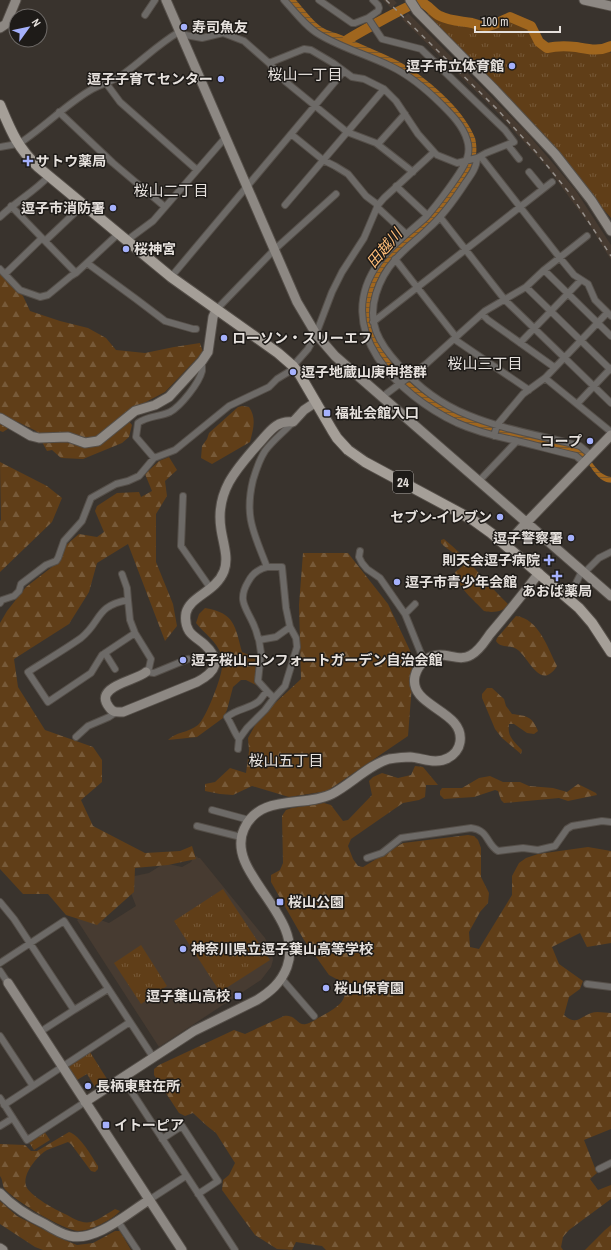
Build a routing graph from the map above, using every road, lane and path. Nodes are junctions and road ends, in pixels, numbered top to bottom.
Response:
1 (16, 0) edge
2 (156, 0) edge
3 (166, 0) edge
4 (284, 0) edge
5 (319, 0) edge
6 (373, 0) edge
7 (410, 0) edge
8 (586, 0) edge
9 (611, 6) edge
10 (145, 15) dead end
11 (369, 20) junction
12 (0, 28) edge
13 (179, 33) junction
14 (269, 63) junction
15 (344, 71) junction
16 (106, 83) junction
17 (384, 89) junction
18 (315, 105) junction
19 (0, 106) edge
20 (59, 112) junction
21 (405, 114) junction
22 (347, 132) junction
23 (291, 134) junction
24 (225, 138) junction
25 (17, 144) junction
26 (378, 144) junction
27 (508, 145) junction
28 (0, 147) edge
29 (434, 152) junction
30 (478, 158) junction
31 (519, 159) dead end
32 (323, 160) junction
33 (467, 161) junction
34 (197, 170) junction
35 (413, 172) junction
36 (529, 172) dead end
37 (49, 176) junction
38 (552, 182) dead end
39 (396, 186) junction
40 (246, 187) junction
41 (543, 189) junction
42 (336, 194) dead end
43 (83, 205) junction
44 (285, 205) dead end
45 (11, 206) junction
46 (378, 206) junction
47 (165, 207) junction
48 (520, 207) junction
49 (427, 215) junction
50 (0, 217) edge
51 (440, 217) junction
52 (611, 231) edge
53 (118, 234) junction
54 (406, 234) junction
55 (587, 236) dead end
56 (44, 239) junction
57 (126, 241) junction
58 (274, 250) junction
59 (465, 250) junction
60 (560, 258) junction
61 (395, 260) junction
62 (87, 264) junction
63 (0, 269) edge
64 (544, 270) junction
65 (76, 273) junction
66 (5, 274) junction
67 (171, 277) junction
68 (581, 280) junction
69 (417, 287) junction
70 (526, 287) junction
71 (567, 293) junction
72 (505, 300) junction
73 (216, 310) junction
74 (551, 311) junction
75 (482, 314) junction
76 (609, 314) edge
77 (373, 322) junction
78 (597, 323) junction
79 (196, 328) dead end
80 (534, 328) junction
81 (316, 334) junction
82 (611, 336) edge
83 (455, 338) junction
84 (580, 340) junction
85 (520, 343) junction
86 (564, 357) junction
87 (202, 361) junction
88 (294, 367) junction
89 (554, 367) junction
90 (611, 369) edge
91 (408, 377) junction
92 (545, 378) junction
93 (400, 383) junction
94 (593, 386) junction
95 (529, 390) junction
96 (382, 397) junction
97 (316, 402) junction
98 (611, 403) edge
99 (577, 404) junction
100 (0, 418) edge
101 (292, 422) junction
102 (497, 425) junction
103 (494, 435) junction
104 (611, 436) edge
105 (517, 441) junction
106 (154, 458) junction
107 (587, 459) junction
108 (479, 482) junction
109 (183, 496) dead end
110 (526, 523) junction
111 (506, 545) junction
112 (360, 551) dead end
113 (611, 552) edge
114 (267, 567) junction
115 (583, 572) junction
116 (538, 573) junction
117 (122, 574) dead end
118 (211, 589) junction
119 (611, 596) edge
120 (128, 600) junction
121 (570, 600) junction
122 (0, 604) edge
123 (414, 604) dead end
124 (404, 614) junction
125 (290, 628) junction
126 (135, 633) junction
127 (259, 640) junction
128 (611, 652) edge
129 (105, 653) junction
130 (188, 659) dead end
131 (424, 661) junction
132 (115, 669) dead end
133 (146, 672) junction
134 (267, 691) junction
135 (274, 698) junction
136 (115, 712) junction
137 (76, 737) dead end
138 (239, 739) junction
139 (238, 749) dead end
140 (212, 810) dead end
141 (249, 820) junction
142 (611, 822) edge
143 (196, 826) dead end
144 (241, 837) junction
145 (368, 858) dead end
146 (0, 902) edge
147 (30, 943) junction
148 (0, 963) edge
149 (0, 971) edge
150 (282, 979) junction
151 (8, 983) joint
152 (587, 984) dead end
153 (611, 987) edge
154 (108, 988) junction
155 (74, 1010) junction
156 (314, 1016) dead end
157 (130, 1022) junction
158 (40, 1032) junction
159 (0, 1036) edge
160 (152, 1057) junction
161 (62, 1066) junction
162 (122, 1077) junction
163 (33, 1086) junction
164 (0, 1098) edge
165 (85, 1102) junction
166 (4, 1105) junction
167 (13, 1118) junction
168 (0, 1126) edge
169 (162, 1139) junction
170 (611, 1163) edge
171 (599, 1169) dead end
172 (186, 1176) junction
173 (0, 1193) edge
174 (198, 1194) junction
175 (149, 1200) junction
176 (117, 1220) junction
177 (0, 1248) edge
178 (3, 1250) edge
179 (137, 1250) edge
180 (182, 1250) edge
181 (234, 1250) edge

1 - 12 street
2 - 10 street
3 - 13 street
4 - 33 street
5 - 11 street
6 - 11 street
7 - 52 street
8 - 9 street
11 - 27 street
13 - 14 street
13 - 16 street
13 - 24 street
14 - 15 street
14 - 18 street
15 - 17 street
15 - 18 street
16 - 20 street
16 - 34 street
17 - 21 street
17 - 22 street
18 - 22 street
18 - 23 street
19 - 25 main road, 24
20 - 25 street
20 - 47 street
21 - 26 street
21 - 29 street
22 - 26 street
22 - 32 street
23 - 32 street
23 - 40 street
24 - 34 street
24 - 40 street
25 - 28 street
25 - 37 main road, 24
26 - 35 street
27 - 30 street
27 - 31 street
29 - 33 street
29 - 35 street
30 - 33 street
30 - 48 street
30 - 51 street
32 - 44 street
32 - 46 street
33 - 49 street
34 - 47 street
35 - 39 street
36 - 41 street
37 - 43 main road, 24
37 - 45 street
38 - 41 street
39 - 46 street
39 - 49 street
40 - 58 street
40 - 67 street
41 - 48 street
42 - 58 street
43 - 53 main road, 24
43 - 56 street
45 - 50 street
45 - 56 street
46 - 54 street
46 - 81 street
47 - 57 street
48 - 59 street
48 - 60 street
49 - 54 street
51 - 59 street
51 - 61 street
53 - 57 main road, 24
53 - 62 street
54 - 93 street
55 - 60 street
56 - 65 street
56 - 66 street
57 - 67 main road, 24
58 - 73 street
58 - 81 street
59 - 69 street
59 - 72 street
60 - 64 street
60 - 68 street
61 - 69 street
61 - 77 street
62 - 65 street
62 - 79 street
63 - 66 street
64 - 70 street
64 - 71 street
65 - 66 street
67 - 73 main road, 24
68 - 71 street
68 - 76 street
69 - 77 street
69 - 83 street
70 - 72 street
70 - 74 street
71 - 74 street
71 - 78 street
72 - 75 street
72 - 80 street
73 - 87 street
73 - 88 main road, 24
74 - 80 street
74 - 84 street
75 - 83 street
75 - 85 street
76 - 78 street
77 - 91 street
78 - 82 street
78 - 84 street
80 - 85 street
80 - 86 street
81 - 88 street
81 - 96 street
83 - 91 street
83 - 95 street
84 - 86 street
84 - 90 street
85 - 89 street
86 - 89 street
86 - 94 street
87 - 100 street
87 - 106 street
88 - 97 main road, 24
88 - 106 street
89 - 92 street
90 - 94 street
91 - 93 street
91 - 102 street
92 - 95 street
92 - 99 street
93 - 96 street
93 - 103 street
94 - 98 street
94 - 99 street
95 - 102 street
96 - 108 street
97 - 101 street
97 - 111 main road, 24
99 - 104 street
101 - 114 street
101 - 118 street
102 - 103 street
102 - 107 street
103 - 105 street
104 - 107 street
105 - 107 street
105 - 108 street
106 - 122 street
107 - 110 street
108 - 110 street
109 - 118 street
110 - 111 street
110 - 115 street
111 - 116 main road, 24
112 - 124 street
113 - 115 street
114 - 125 street
114 - 127 street
115 - 119 street
115 - 121 street
116 - 121 main road, 24
116 - 131 street
117 - 120 street
118 - 136 street
120 - 126 street
120 - 129 street
121 - 128 main road, 24
123 - 124 street
124 - 131 street
125 - 127 street
125 - 135 street
126 - 129 street
126 - 133 street
127 - 134 street
129 - 132 street
130 - 133 street
131 - 141 street
133 - 136 street
134 - 135 street
134 - 138 street
135 - 138 street
136 - 137 street
138 - 139 street
140 - 141 street
141 - 144 street
142 - 145 street
143 - 144 street
144 - 150 street
146 - 147 street
147 - 148 street
147 - 154 street
147 - 155 street
149 - 151 street
150 - 156 street
150 - 160 street
151 - 158 street
152 - 153 street
154 - 155 street
154 - 157 street
155 - 158 street
157 - 160 street
157 - 161 street
158 - 161 street
159 - 163 street
160 - 162 street
161 - 163 street
161 - 165 street
162 - 165 street
162 - 169 street
163 - 166 street
164 - 166 street
165 - 167 street
165 - 175 street
166 - 167 street
167 - 168 street
169 - 172 street
169 - 174 street
170 - 171 street
172 - 174 street
172 - 175 street
173 - 176 street
174 - 181 street
175 - 176 street
175 - 180 street
176 - 179 street
177 - 178 street

